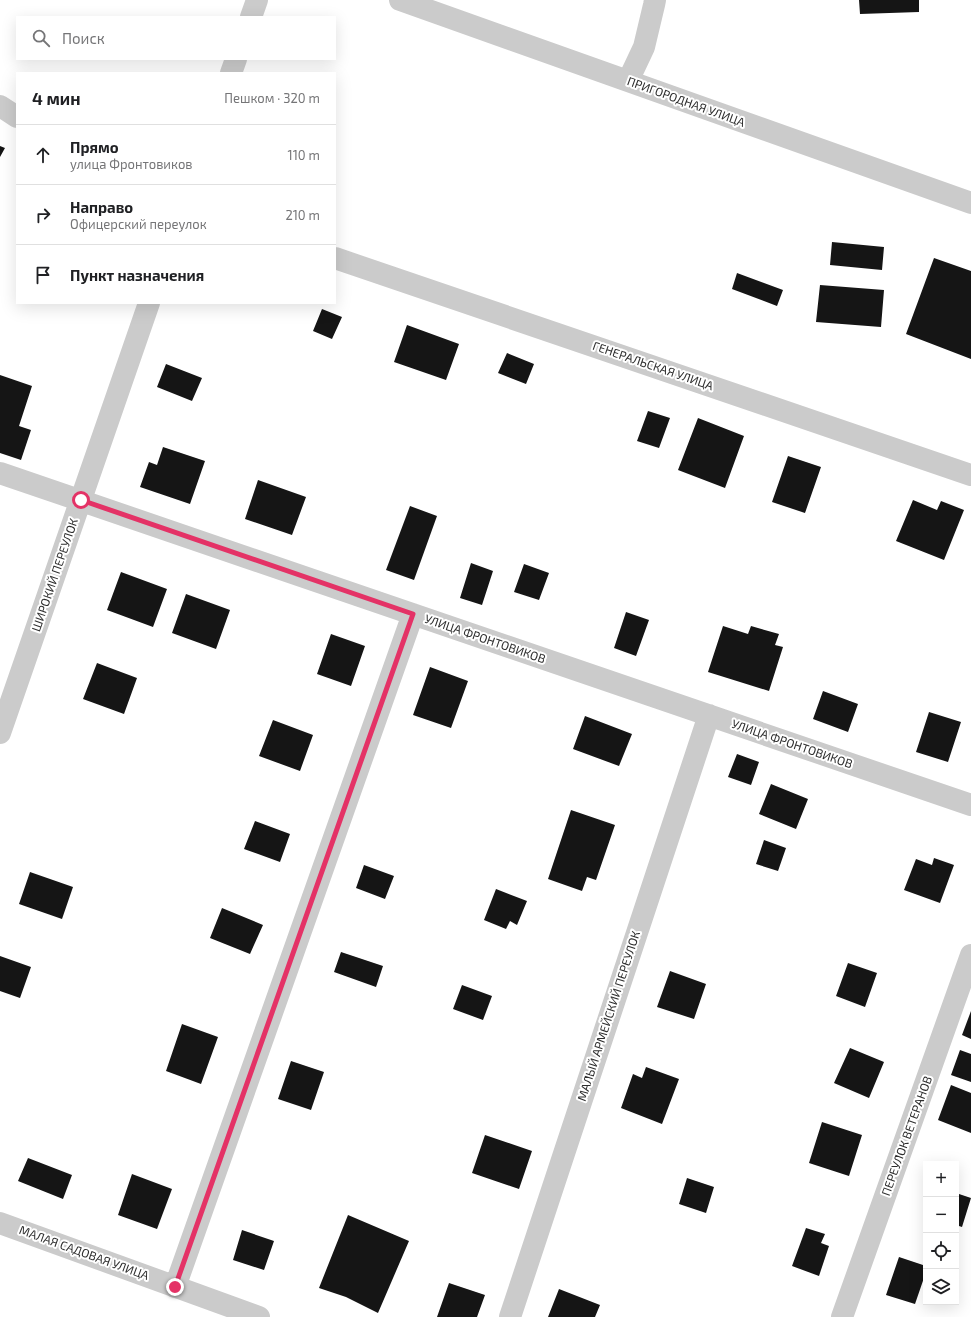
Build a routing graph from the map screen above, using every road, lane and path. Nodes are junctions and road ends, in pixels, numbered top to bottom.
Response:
1 (257, 0) edge
2 (400, 0) edge
3 (654, 0) edge
4 (251, 16) edge
5 (236, 60) edge
6 (230, 72) edge
7 (628, 81) junction
8 (0, 106) edge
9 (16, 116) edge
10 (971, 203) edge
11 (336, 258) edge
12 (148, 304) edge
13 (0, 473) edge
14 (971, 475) edge
15 (81, 500) junction
16 (413, 614) junction
17 (709, 715) junction
18 (0, 733) edge
19 (971, 805) edge
20 (971, 955) edge
21 (0, 1223) edge
22 (175, 1287) junction
23 (259, 1317) edge
24 (510, 1317) edge
25 (842, 1317) edge

1 - 4 street
2 - 7 street, ПРИГОРОДНАЯ УЛИЦА
3 - 7 street
5 - 6 street
7 - 10 street, ПРИГОРОДНАЯ УЛИЦА
8 - 9 street
11 - 14 street, ГЕНЕРАЛЬСКАЯ УЛИЦА
12 - 15 street, ШИРОКИЙ ПЕРЕУЛОК
13 - 15 street, УЛИЦА ФРОНТОВИКОВ
15 - 16 street, УЛИЦА ФРОНТОВИКОВ
15 - 18 street, ШИРОКИЙ ПЕРЕУЛОК
16 - 17 street, УЛИЦА ФРОНТОВИКОВ
16 - 22 street
17 - 19 street, УЛИЦА ФРОНТОВИКОВ
17 - 24 street, МАЛЫЙ АРМЕЙСКИЙ ПЕРЕУЛОК
20 - 25 street, ПЕРЕУЛОК ВЕТЕРАНОВ
21 - 22 street, МАЛАЯ САДОВАЯ УЛИЦА
22 - 23 street, МАЛАЯ САДОВАЯ УЛИЦА

